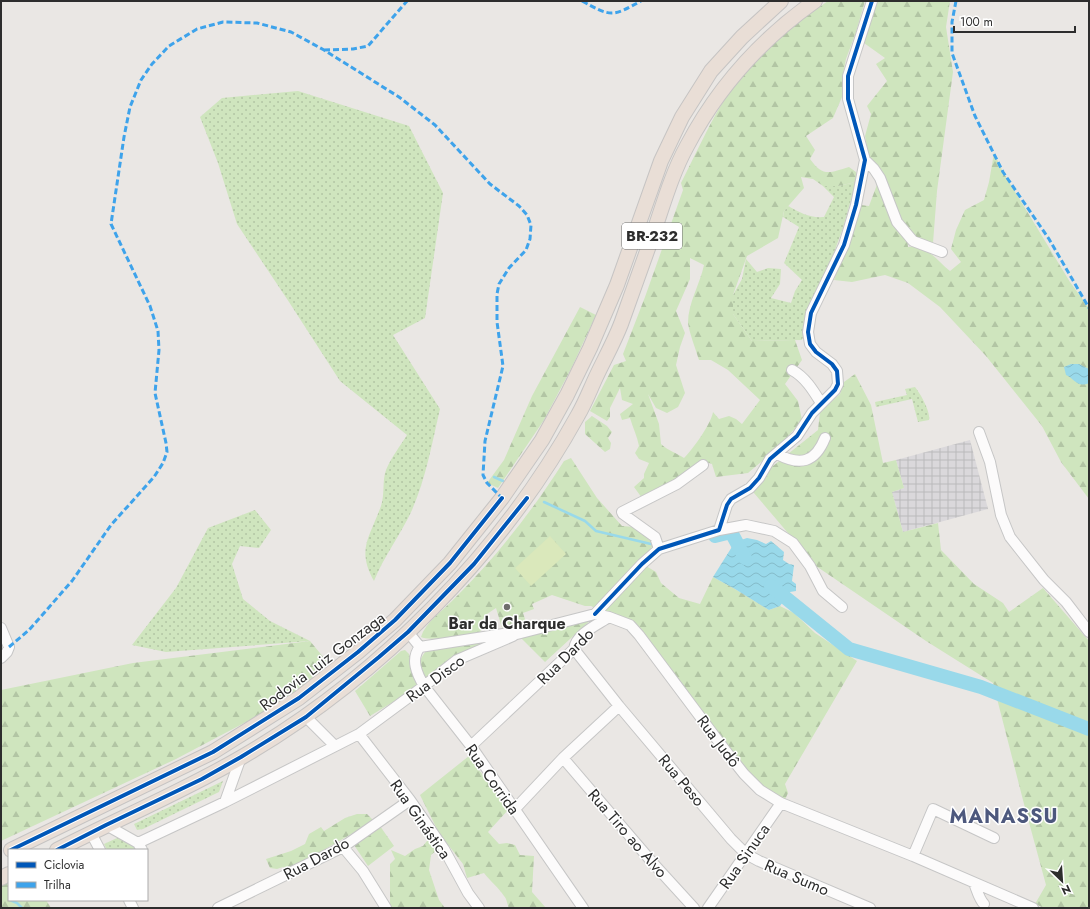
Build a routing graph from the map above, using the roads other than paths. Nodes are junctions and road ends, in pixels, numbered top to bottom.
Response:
1 (781, 1) edge
2 (815, 1) edge
3 (872, 1) edge
4 (865, 160) junction
5 (942, 252) dead end
6 (792, 370) dead end
7 (821, 403) junction
8 (979, 432) dead end
9 (825, 438) dead end
10 (777, 454) junction
11 (703, 465) dead end
12 (719, 530) junction
13 (659, 549) junction
14 (842, 606) dead end
15 (595, 614) junction
16 (609, 617) junction
17 (1, 628) edge
18 (408, 632) junction
19 (1089, 632) edge
20 (517, 634) junction
21 (420, 647) junction
22 (574, 650) junction
23 (1, 658) edge
24 (424, 686) junction
25 (619, 706) junction
26 (306, 716) junction
27 (359, 734) junction
28 (335, 746) junction
29 (470, 746) junction
30 (241, 758) junction
31 (563, 758) junction
32 (410, 800) junction
33 (225, 802) junction
34 (781, 803) junction
35 (514, 810) junction
36 (106, 825) junction
37 (91, 832) junction
38 (994, 838) dead end
39 (140, 846) edge
40 (343, 846) junction
41 (14, 849) edge
42 (58, 849) edge
43 (100, 849) edge
44 (746, 854) junction
45 (913, 856) junction
46 (974, 883) junction
47 (984, 904) dead end
48 (218, 908) edge
49 (385, 908) edge
50 (479, 908) edge
51 (583, 908) edge
52 (694, 908) edge
53 (708, 908) edge
54 (870, 908) edge
55 (1033, 908) edge

1 - 41 highway, Rodovia Luiz Gonzaga / BR-232
2 - 18 highway, Rodovia Luiz Gonzaga / BR-232
3 - 4 street
4 - 5 street
4 - 7 street
6 - 7 street
7 - 10 street
8 - 19 street
9 - 10 street
10 - 12 street
11 - 13 street
12 - 13 street
12 - 14 street
13 - 15 street
15 - 16 street, Rua Judô
15 - 20 street, Rua Judô
16 - 22 street, Rua Dardo
16 - 34 street, Rua Judô
17 - 23 street
18 - 21 street
18 - 26 highway, Rodovia Luiz Gonzaga / BR-232
20 - 21 street, Rua Judô
20 - 24 street, Rua Disco
21 - 24 street, Rua Corrida
22 - 25 street, Rua Peso
22 - 29 street, Rua Dardo
24 - 27 street, Rua Disco
24 - 29 street, Rua Corrida
25 - 31 street
25 - 44 street, Rua Peso
26 - 28 street
26 - 30 highway, Rodovia Luiz Gonzaga / BR-232
27 - 28 street, Rua Disco
27 - 32 street, Rua Ginástica
28 - 33 street, Rua Disco
29 - 35 street, Rua Corrida
30 - 33 street
30 - 36 highway, Rodovia Luiz Gonzaga / BR-232
31 - 35 street
31 - 52 street, Rua Tiro ao Alvo
32 - 40 street, Rua Dardo
32 - 50 street, Rua Ginástica
33 - 39 street, Rua Disco
34 - 44 street, Rua Sinuca
34 - 45 street, Rua Judô
35 - 51 street, Rua Corrida
36 - 37 highway, Rodovia Luiz Gonzaga / BR-232
36 - 39 street
37 - 42 highway, Rodovia Luiz Gonzaga / BR-232
37 - 43 street
38 - 45 street
40 - 48 street, Rua Dardo
40 - 49 street
44 - 53 street, Rua Sinuca
44 - 54 street, Rua Sumo
45 - 46 street, Rua Judô
46 - 47 street
46 - 55 street, Rua Judô

